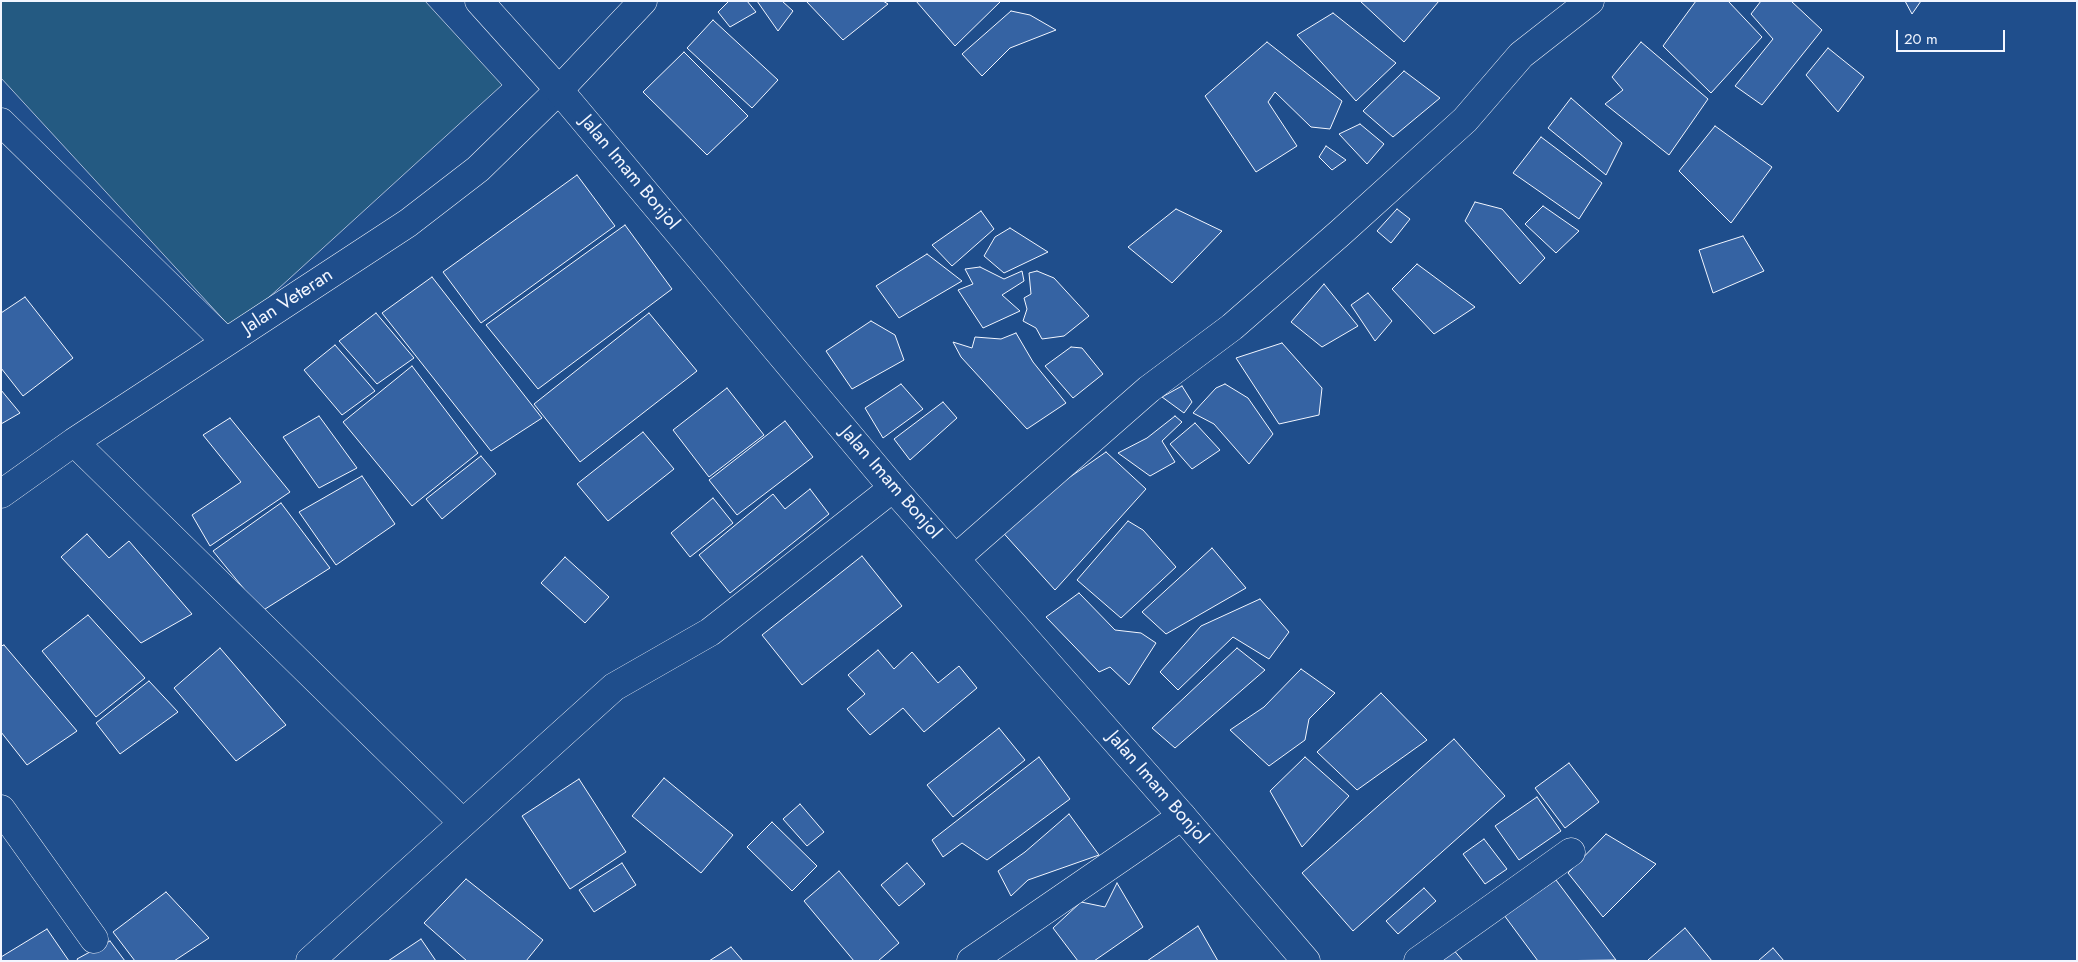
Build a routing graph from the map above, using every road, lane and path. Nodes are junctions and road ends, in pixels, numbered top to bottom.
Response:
1 (479, 1) edge
2 (643, 1) edge
3 (1590, 1) edge
4 (559, 90) junction
5 (1, 122) edge
6 (226, 342) junction
7 (74, 442) junction
8 (893, 488) junction
9 (1, 494) edge
10 (956, 558) junction
11 (1, 809) edge
12 (1182, 816) junction
13 (462, 823) junction
14 (1571, 852) dead end
15 (94, 939) dead end
16 (310, 961) edge
17 (971, 961) edge
18 (1306, 961) edge
19 (1418, 961) edge

1 - 4 street, Jalan Imam Bonjol
2 - 4 street, Jalan Veteran
3 - 10 street
4 - 6 street, Jalan Veteran
4 - 8 street, Jalan Imam Bonjol
5 - 6 street
6 - 7 street, Jalan Veteran
7 - 9 street, Jalan Veteran
7 - 13 street
8 - 10 street, Jalan Imam Bonjol
8 - 13 street
10 - 12 street, Jalan Imam Bonjol
11 - 15 street
12 - 17 street
12 - 18 street, Jalan Imam Bonjol
13 - 16 street
14 - 19 street

